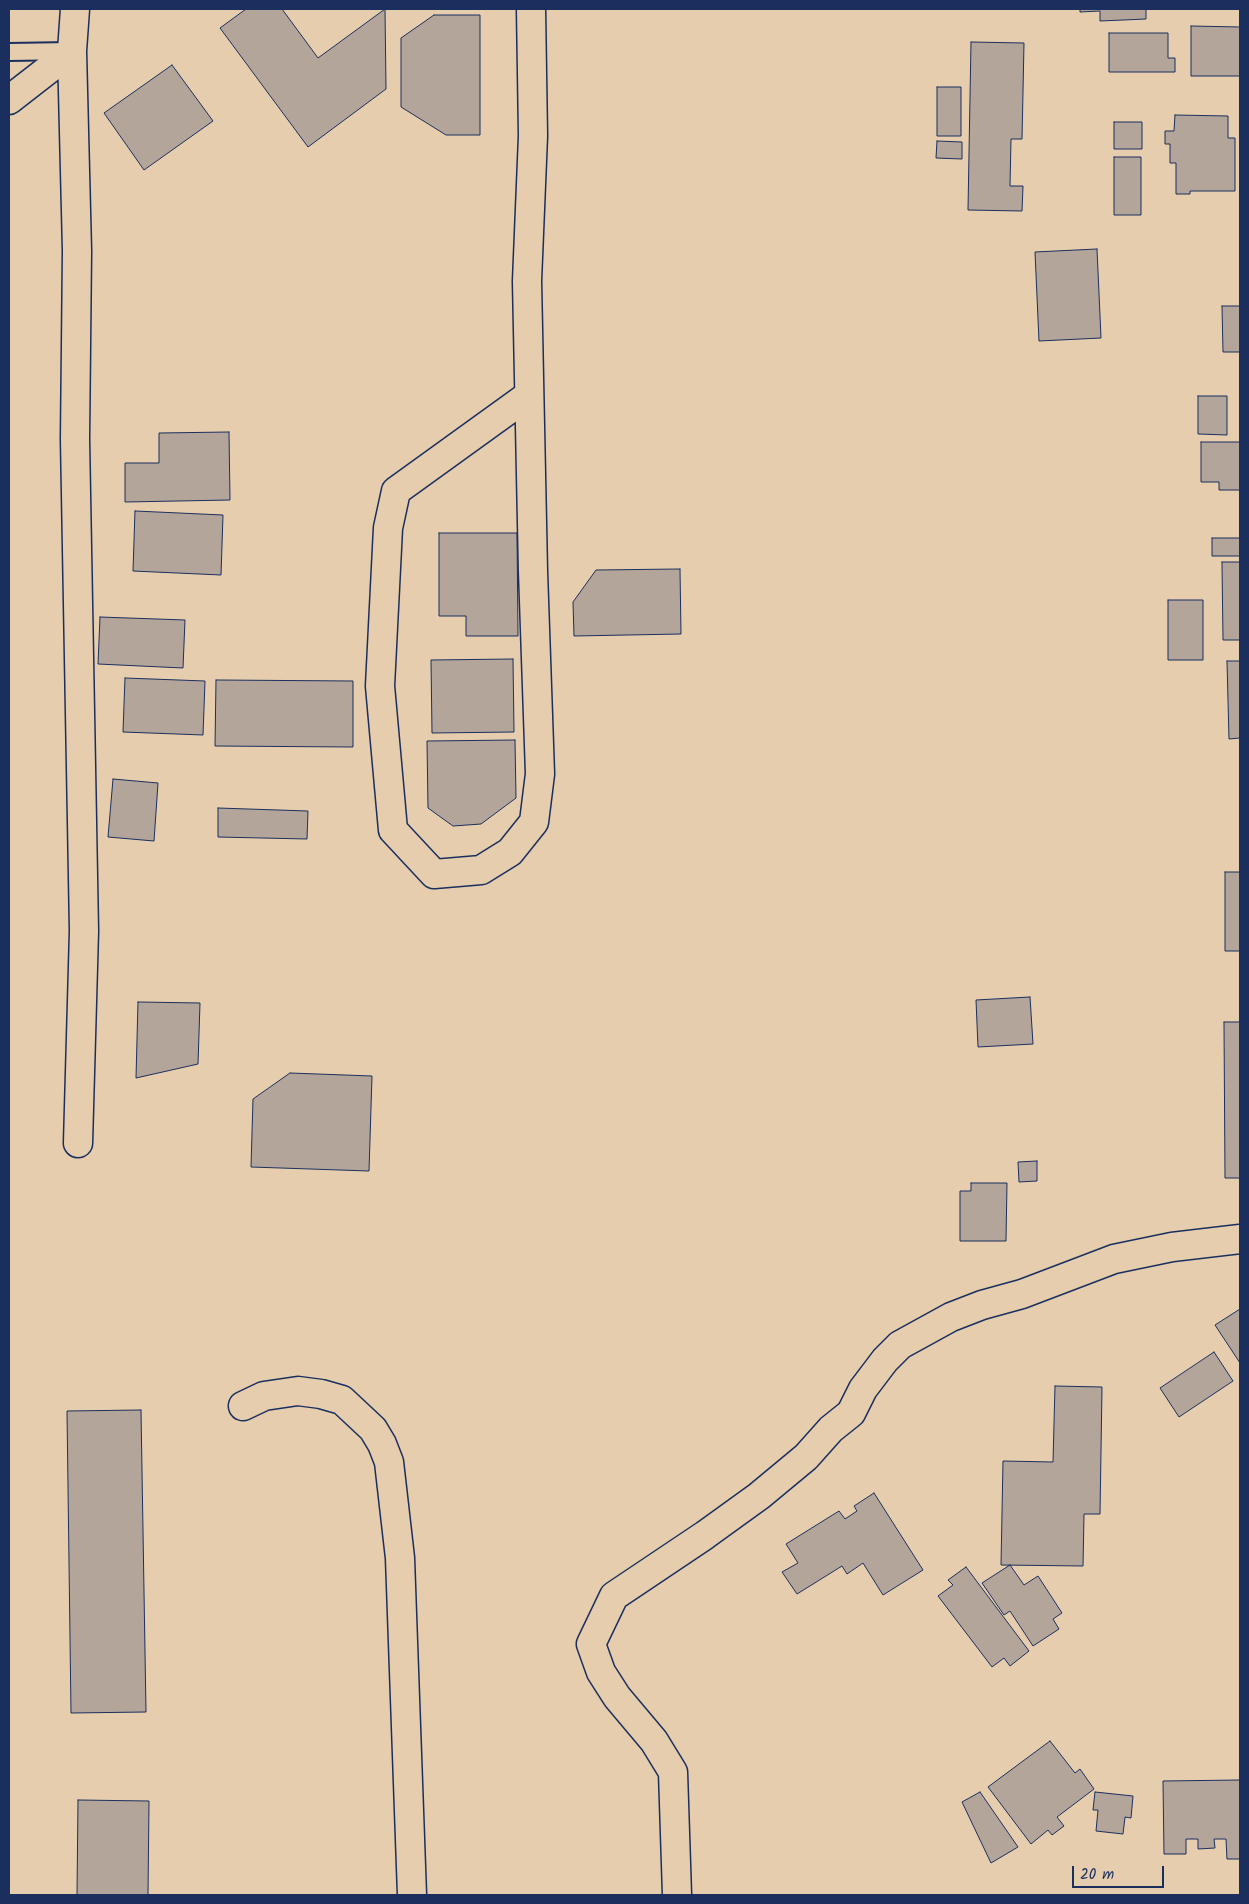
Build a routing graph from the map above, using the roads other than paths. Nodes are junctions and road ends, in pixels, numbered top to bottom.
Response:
1 (75, 9) edge
2 (531, 9) edge
3 (72, 51) junction
4 (9, 52) edge
5 (9, 100) edge
6 (529, 396) junction
7 (78, 1143) dead end
8 (1240, 1239) edge
9 (243, 1406) dead end
10 (412, 1895) edge
11 (678, 1895) edge

1 - 3 street
2 - 6 street
3 - 4 lane
3 - 5 street
3 - 7 street
6 - 6 street
8 - 11 street
9 - 10 street

